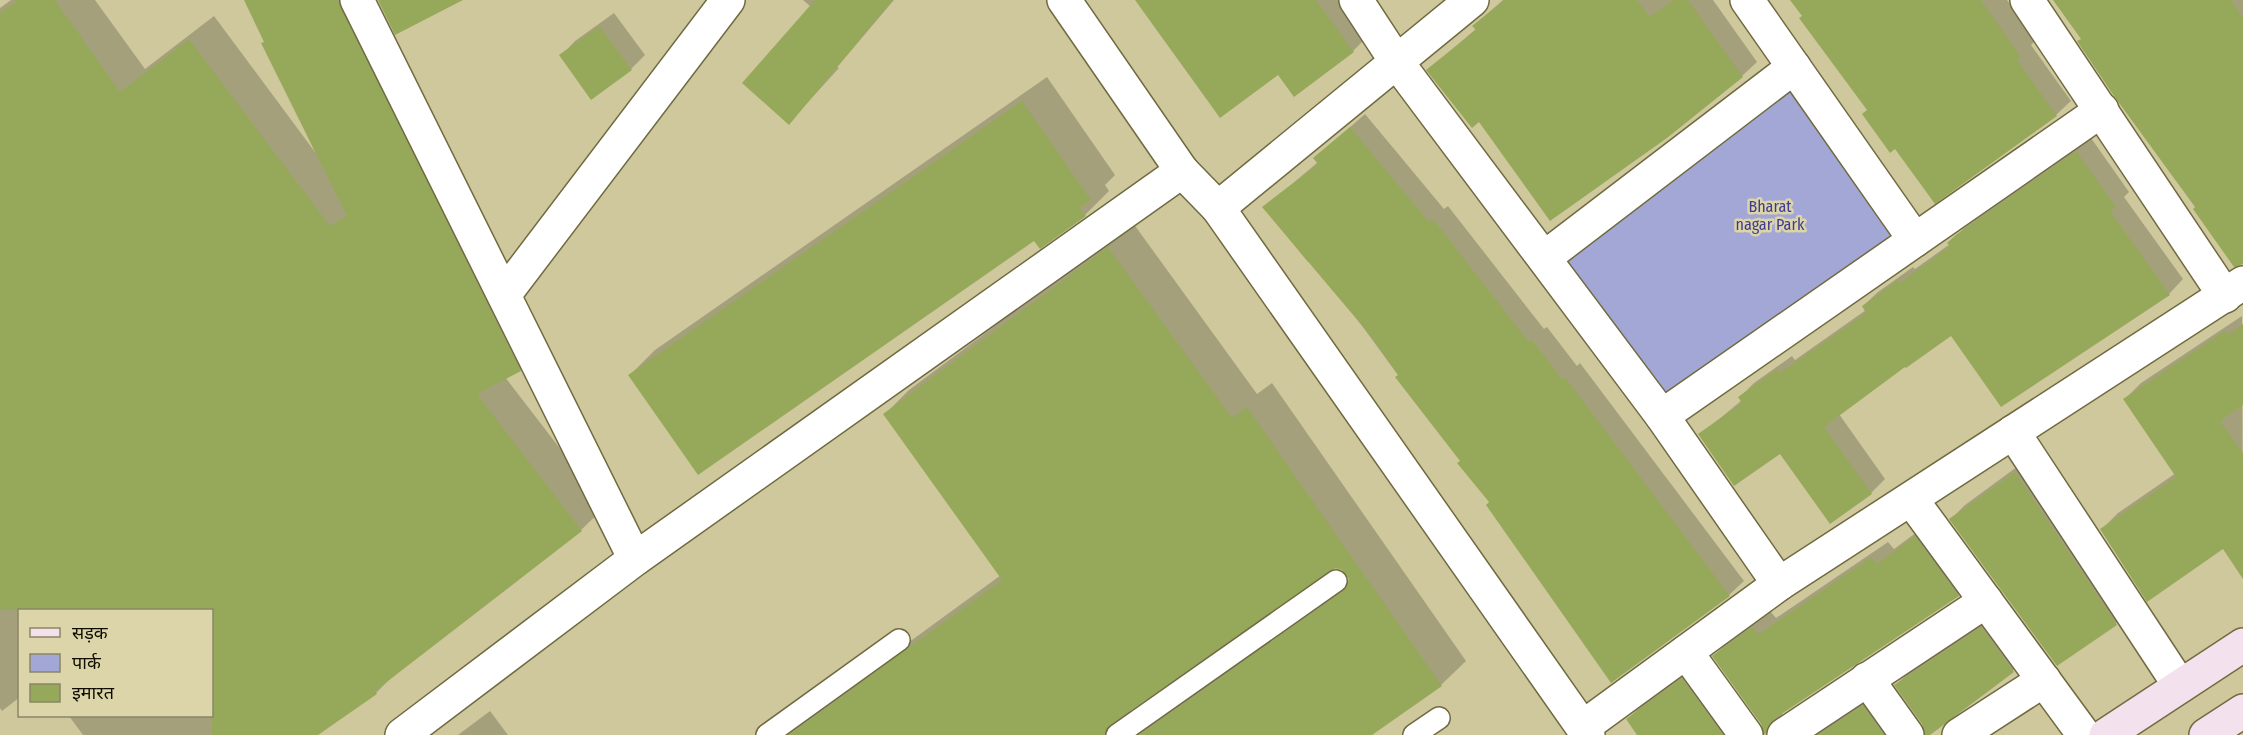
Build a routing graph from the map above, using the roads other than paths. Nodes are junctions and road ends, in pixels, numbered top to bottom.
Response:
1 (357, 0) edge
2 (728, 0) edge
3 (1064, 0) edge
4 (1356, 0) edge
5 (1472, 0) edge
6 (1747, 0) edge
7 (2027, 0) edge
8 (1396, 61) junction
9 (1794, 67) junction
10 (2102, 110) junction
11 (1182, 171) junction
12 (1218, 208) junction
13 (1915, 240) junction
14 (1544, 258) junction
15 (2234, 289) edge
16 (504, 295) junction
17 (1662, 416) junction
18 (2013, 432) junction
19 (1911, 499) junction
20 (635, 559) junction
21 (1336, 582) dead end
22 (1779, 584) junction
23 (1986, 600) junction
24 (899, 640) dead end
25 (2243, 645) edge
26 (1686, 652) junction
27 (1867, 679) junction
28 (2044, 680) junction
29 (2180, 686) junction
30 (2243, 711) edge
31 (1439, 718) dead end
32 (1586, 731) edge
33 (402, 735) edge
34 (767, 735) edge
35 (1117, 735) edge
36 (1414, 735) edge
37 (1746, 735) edge
38 (1784, 735) edge
39 (1907, 735) edge
40 (1959, 735) edge
41 (2084, 735) edge
42 (2106, 735) edge
43 (2206, 735) edge

1 - 16 street
2 - 16 street
3 - 11 street
4 - 8 street
5 - 8 street
6 - 9 street
7 - 10 street
8 - 12 street
8 - 14 street
9 - 13 street
9 - 14 street
10 - 13 street
10 - 15 street
11 - 12 street
11 - 20 street
12 - 32 street
13 - 17 street
14 - 17 street
15 - 18 street
16 - 20 street
17 - 22 street
18 - 19 street
18 - 29 street
19 - 22 street
19 - 23 street
20 - 33 street
21 - 35 lane
22 - 26 street
23 - 27 street
23 - 28 street
24 - 34 lane
25 - 29 street
26 - 32 street
26 - 37 street
27 - 38 street
27 - 39 street
28 - 40 street
28 - 41 street
29 - 42 street
30 - 43 street
31 - 36 lane

